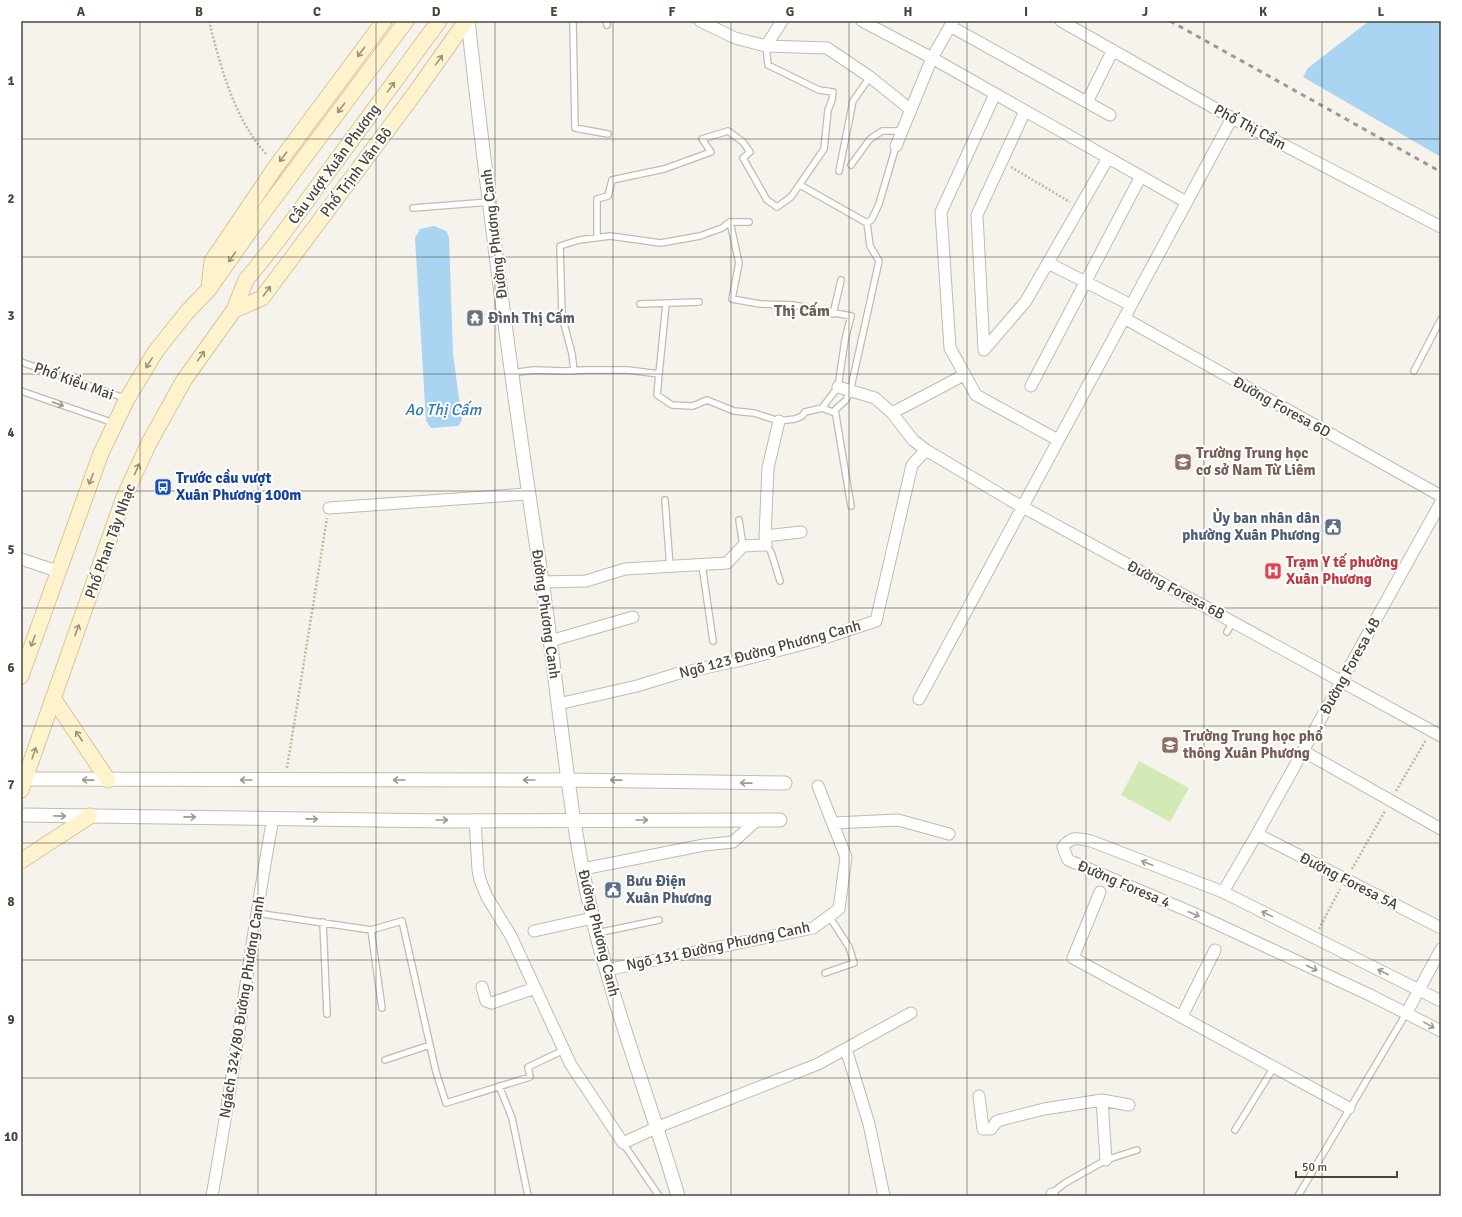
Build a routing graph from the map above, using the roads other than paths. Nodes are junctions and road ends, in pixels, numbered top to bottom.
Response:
1 (384, 21) edge
2 (406, 21) edge
3 (439, 21) edge
4 (467, 21) edge
5 (573, 21) edge
6 (700, 21) edge
7 (782, 21) edge
8 (862, 21) edge
9 (1061, 21) edge
10 (952, 24) edge
11 (766, 46) junction
12 (1113, 50) junction
13 (932, 58) junction
14 (870, 77) junction
15 (995, 94) junction
16 (1087, 102) junction
17 (911, 110) junction
18 (1025, 111) junction
19 (1110, 115) dead end
20 (1232, 118) junction
21 (903, 131) junction
22 (608, 134) dead end
23 (896, 146) joint
24 (1108, 158) junction
25 (850, 165) dead end
26 (839, 171) dead end
27 (1140, 176) junction
28 (800, 185) junction
29 (490, 202) junction
30 (1186, 202) junction
31 (414, 208) dead end
32 (730, 222) junction
33 (749, 222) dead end
34 (867, 223) junction
35 (1441, 227) edge
36 (598, 238) junction
37 (1048, 263) junction
38 (842, 280) dead end
39 (1086, 281) junction
40 (209, 289) junction
41 (699, 302) dead end
42 (640, 304) dead end
43 (666, 304) junction
44 (1131, 305) junction
45 (234, 310) junction
46 (833, 314) junction
47 (1124, 318) junction
48 (1441, 319) edge
49 (21, 362) edge
50 (574, 371) junction
51 (1414, 371) dead end
52 (511, 372) junction
53 (659, 374) junction
54 (964, 374) junction
55 (1031, 386) dead end
56 (838, 387) junction
57 (21, 391) edge
58 (850, 392) junction
59 (127, 399) junction
60 (822, 408) junction
61 (835, 413) junction
62 (892, 413) junction
63 (779, 421) junction
64 (114, 424) junction
65 (1058, 440) junction
66 (926, 450) junction
67 (527, 494) junction
68 (1441, 496) edge
69 (665, 500) dead end
70 (1441, 502) edge
71 (851, 506) dead end
72 (1022, 507) junction
73 (328, 508) road end
74 (738, 520) dead end
75 (801, 532) dead end
76 (766, 541) junction
77 (743, 546) junction
78 (21, 559) edge
79 (702, 565) junction
80 (670, 567) junction
81 (57, 571) junction
82 (780, 581) dead end
83 (542, 582) junction
84 (633, 617) dead end
85 (1234, 621) junction
86 (1227, 632) dead end
87 (550, 641) junction
88 (713, 641) dead end
89 (21, 676) edge
90 (1342, 682) junction
91 (53, 698) junction
92 (919, 699) dead end
93 (558, 704) junction
94 (1436, 733) edge
95 (1303, 752) junction
96 (108, 780) junction
97 (568, 780) junction
98 (22, 782) edge
99 (785, 784) dead end
100 (818, 786) dead end
101 (21, 815) edge
102 (90, 816) junction
103 (273, 818) junction
104 (475, 820) junction
105 (575, 820) junction
106 (756, 820) junction
107 (780, 820) dead end
108 (833, 823) junction
109 (1441, 829) edge
110 (949, 834) dead end
111 (1257, 834) junction
112 (21, 861) edge
113 (583, 869) junction
114 (1100, 892) dead end
115 (1222, 892) junction
116 (255, 913) junction
117 (828, 916) junction
118 (593, 918) junction
119 (659, 920) dead end
120 (323, 922) junction
121 (1441, 928) edge
122 (371, 930) junction
123 (534, 931) dead end
124 (597, 933) junction
125 (1441, 949) edge
126 (1215, 950) dead end
127 (606, 970) junction
128 (825, 973) dead end
129 (482, 987) dead end
130 (535, 988) junction
131 (1418, 990) junction
132 (1441, 1001) edge
133 (382, 1008) dead end
134 (1407, 1012) junction
135 (911, 1013) dead end
136 (327, 1014) dead end
137 (1182, 1016) junction
138 (1441, 1031) edge
139 (430, 1045) junction
140 (846, 1049) junction
141 (564, 1050) junction
142 (385, 1060) dead end
143 (1274, 1066) junction
144 (499, 1086) junction
145 (979, 1096) dead end
146 (1102, 1100) junction
147 (1129, 1105) dead end
148 (1349, 1108) junction
149 (658, 1127) junction
150 (1235, 1130) dead end
151 (623, 1143) junction
152 (1136, 1150) dead end
153 (1106, 1160) junction
154 (1051, 1195) edge
155 (212, 1196) edge
156 (528, 1196) edge
157 (659, 1196) edge
158 (678, 1196) edge
159 (884, 1196) edge
160 (1298, 1196) edge

1 -> 40 main road
2 -> 40 main road, Cầu vượt Xuân Phương
45 -> 3 main road, Cầu vượt Xuân Phương
4 - 29 street, Đường Phương Canh
45 -> 4 main road, Phố Trịnh Văn Bô
5 - 22 lane
6 - 11 street
7 - 11 street
8 - 13 street
9 - 12 street, Phố Thị Cẩm
10 - 13 street
10 - 16 street
11 - 14 street
11 - 28 lane
12 - 16 street
12 - 20 street, Phố Thị Cẩm
13 - 15 street
13 - 17 street
14 - 17 street
14 - 26 lane
15 - 18 street
15 - 54 street
16 - 19 street
17 - 21 street
18 - 24 street
18 - 37 street
20 - 30 street
20 - 35 street, Phố Thị Cẩm
21 - 23 street
21 - 25 lane
23 - 34 lane
24 - 27 street
24 - 37 street
27 - 30 street
27 - 39 street
28 - 34 lane
28 - 36 lane
29 - 31 lane
29 - 52 street, Đường Phương Canh
30 - 44 street
32 - 33 lane
32 - 36 lane
32 - 46 lane
34 - 58 lane
36 - 50 lane
37 - 39 street
38 - 46 lane
39 - 44 street
39 - 55 street
40 -> 59 main road
41 - 43 lane
42 - 43 lane
43 - 53 lane
44 - 47 street
91 -> 45 main road, Phố Phan Tây Nhạc
46 - 56 lane
47 - 65 street
47 - 68 street, Đường Foresa 6D
48 - 51 lane
49 - 59 lane, Phố Kiều Mai
50 - 52 lane
50 - 53 lane
52 - 67 street, Đường Phương Canh
53 - 63 lane
54 - 62 street
54 - 65 street
56 - 58 street, Đường Foresa 6B
56 - 60 lane
57 -> 64 lane, Phố Kiều Mai
58 - 61 lane
58 - 62 street, Đường Foresa 6B
59 - 64 main road
60 - 61 lane
60 - 63 lane
61 - 71 lane
62 - 66 street, Đường Foresa 6B
63 - 76 street
64 -> 81 main road
65 - 72 street
66 - 72 street, Đường Foresa 6B
66 - 93 street, Ngõ 123 Đường Phương Canh
67 - 73 street
67 - 83 street, Đường Phương Canh
69 - 80 lane
70 - 90 street, Đường Foresa 4B
72 - 85 street, Đường Foresa 6B
72 - 92 street
74 - 77 lane
75 - 76 street
76 - 77 street
76 - 82 lane
77 - 79 street
78 - 81 street
79 - 80 street
79 - 88 lane
80 - 83 street
81 -> 89 main road
83 - 87 street, Đường Phương Canh
84 - 87 street
85 - 86 lane
85 - 90 street, Đường Foresa 6B
87 - 93 street, Đường Phương Canh
90 - 94 street, Đường Foresa 6B
90 - 95 street, Đường Foresa 4B
96 -> 91 main road
98 -> 91 main road, Phố Phan Tây Nhạc
93 - 97 street, Đường Phương Canh
95 - 109 street
95 - 111 street, Đường Foresa 4B
97 -> 96 street
96 -> 98 street
99 -> 97 street
97 - 105 street, Đường Phương Canh
100 - 108 street, Ngõ 131 Đường Phương Canh
101 -> 102 street
102 -> 103 street
102 - 112 main road
103 -> 104 street
103 - 116 street, Ngách 324/80 Đường Phương Canh
104 - 105 street
104 - 130 street
105 -> 106 street
105 - 113 street, Đường Phương Canh
106 - 107 street
106 - 113 street
108 - 110 street
108 - 117 street, Ngõ 131 Đường Phương Canh
111 - 115 street, Đường Foresa 4B
111 - 121 street, Đường Foresa 5A
113 - 118 street, Đường Phương Canh
114 - 137 street
131 -> 115 street, Đường Foresa 4
115 -> 134 street, Đường Foresa 4
116 - 120 lane
116 - 155 street, Ngách 324/80 Đường Phương Canh
117 - 127 street, Ngõ 131 Đường Phương Canh
117 - 128 lane
118 - 123 street
118 - 124 street, Đường Phương Canh
119 - 124 lane
120 - 122 lane
120 - 136 lane
122 - 133 lane
122 - 139 lane
124 - 127 street, Đường Phương Canh
125 - 131 street
126 - 137 street
127 - 149 street, Đường Phương Canh
129 - 130 street
130 - 141 street
131 - 132 street, Đường Foresa 4
131 - 134 street
134 -> 138 street, Đường Foresa 4
134 - 148 lane
135 - 140 street
137 - 143 street
139 - 142 lane
139 - 144 lane
140 - 149 street
140 - 159 street
141 - 144 lane
141 - 151 street
143 - 148 street
143 - 150 lane
144 - 156 lane
145 - 146 street
146 - 147 street
146 - 153 street
148 - 160 lane
149 - 151 street
149 - 158 street, Đường Phương Canh
151 - 157 lane
152 - 153 lane
153 - 154 lane

